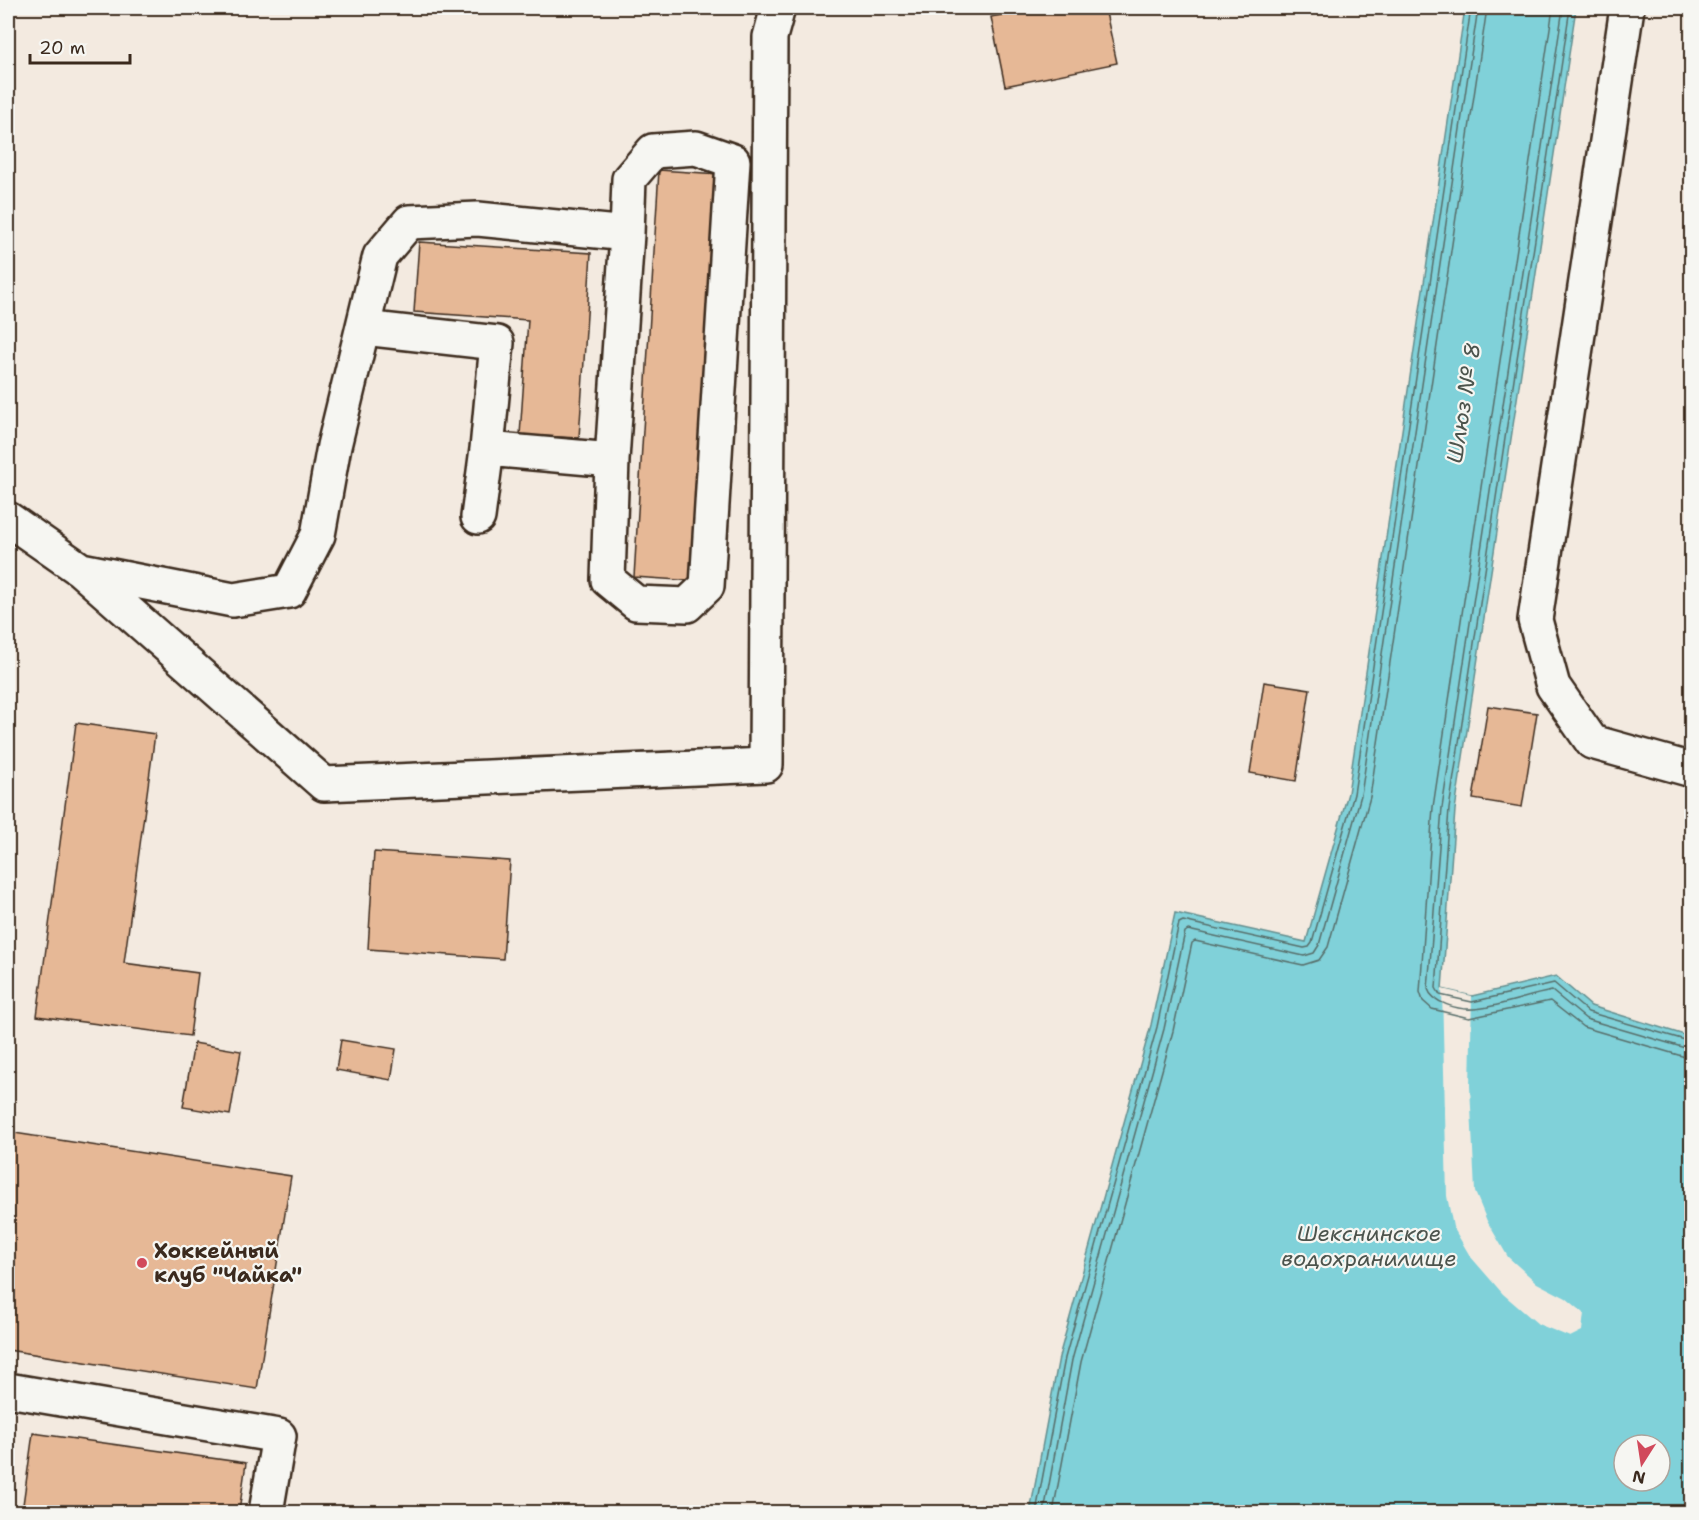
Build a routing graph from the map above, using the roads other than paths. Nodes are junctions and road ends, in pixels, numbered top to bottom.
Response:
1 (778, 8) edge
2 (1628, 8) edge
3 (627, 234) junction
4 (364, 328) junction
5 (487, 449) junction
6 (612, 460) junction
7 (478, 517) dead end
8 (8, 519) edge
9 (81, 570) junction
10 (1692, 770) edge
11 (8, 1390) edge
12 (266, 1512) edge

1 - 9 lane
2 - 10 lane
3 - 4 lane
3 - 6 lane
3 - 6 lane
4 - 5 lane
4 - 9 lane
5 - 6 lane
5 - 7 lane
8 - 9 lane
11 - 12 lane

